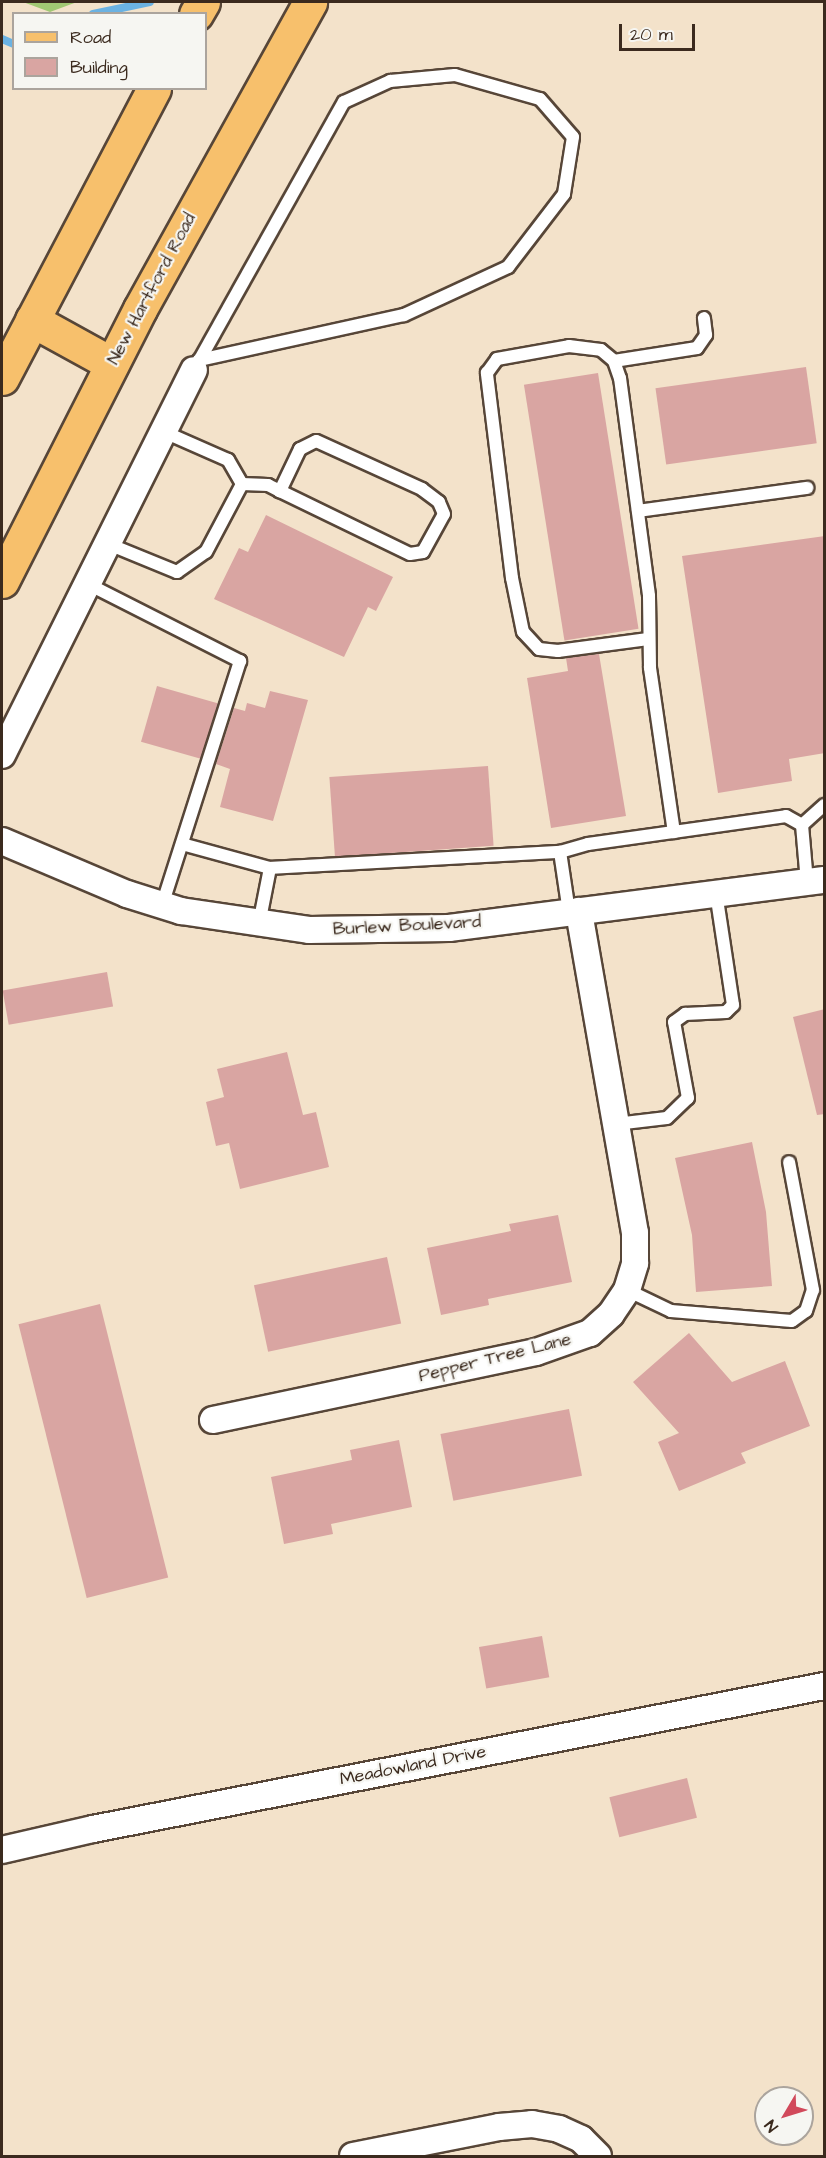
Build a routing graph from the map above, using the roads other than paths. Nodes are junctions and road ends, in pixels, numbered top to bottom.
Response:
1 (310, 2) edge
2 (153, 90) edge
3 (704, 318) dead end
4 (32, 320) junction
5 (614, 361) junction
6 (112, 364) junction
7 (196, 365) junction
8 (2, 378) edge
9 (162, 431) junction
10 (242, 484) junction
11 (807, 488) dead end
12 (280, 491) junction
13 (638, 511) junction
14 (105, 543) junction
15 (2, 581) edge
16 (86, 582) junction
17 (648, 639) junction
18 (2, 755) edge
19 (825, 805) edge
20 (802, 825) junction
21 (674, 832) junction
22 (2, 842) edge
23 (182, 844) junction
24 (560, 852) junction
25 (270, 868) junction
26 (816, 881) edge
27 (716, 893) junction
28 (162, 905) junction
29 (574, 911) junction
30 (259, 924) junction
31 (616, 1124) junction
32 (789, 1161) dead end
33 (627, 1290) junction
34 (213, 1420) dead end
35 (825, 1686) edge
36 (2, 1850) edge
37 (353, 2157) edge
38 (598, 2157) edge

1 - 6 main road, New Hartford Road
2 - 4 main road
3 - 5 lane
4 - 6 main road
4 - 8 main road
5 - 13 lane
5 - 17 lane
6 - 15 main road, New Hartford Road
7 - 7 lane
7 - 9 street
9 - 10 lane
9 - 14 street
10 - 12 lane
10 - 14 lane
11 - 13 lane
12 - 12 lane
13 - 17 lane
14 - 16 street
16 - 18 street
16 - 23 lane
17 - 21 lane
19 - 20 lane
20 - 21 lane
20 - 26 lane
21 - 24 lane
22 - 28 street, Burlew Boulevard
23 - 25 lane
23 - 28 lane
24 - 25 lane
24 - 29 lane
25 - 30 lane
26 - 27 street, Burlew Boulevard
27 - 29 street, Burlew Boulevard
27 - 31 lane
28 - 30 street, Burlew Boulevard
29 - 30 street, Burlew Boulevard
29 - 31 street, Pepper Tree Lane
31 - 33 street, Pepper Tree Lane
32 - 33 lane
33 - 34 street, Pepper Tree Lane
35 - 36 street, Meadowland Drive
37 - 38 street

